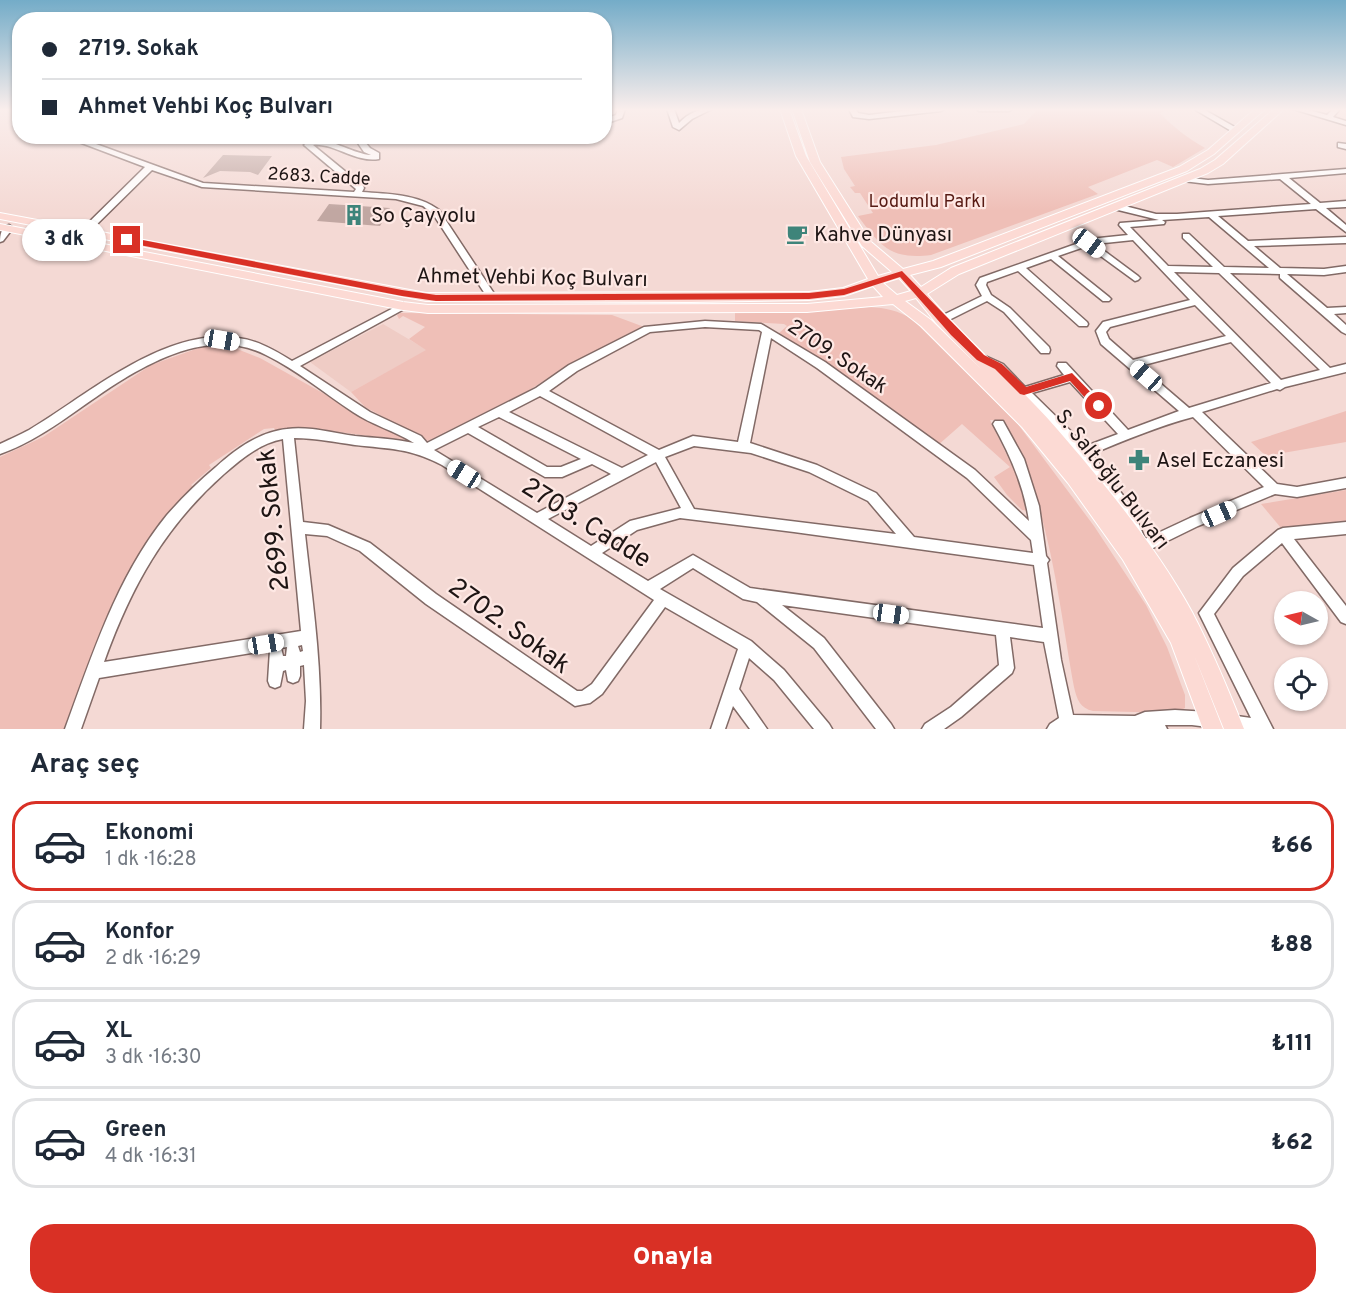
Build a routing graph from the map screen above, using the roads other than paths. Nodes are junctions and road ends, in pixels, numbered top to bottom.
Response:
1 (796, 143) edge
2 (808, 143) edge
3 (1220, 143) edge
4 (1241, 143) edge
5 (88, 144) edge
6 (309, 144) edge
7 (326, 144) edge
8 (364, 144) edge
9 (150, 167) junction
10 (1346, 171) edge
11 (1283, 177) junction
12 (1186, 179) junction
13 (357, 195) junction
14 (1346, 204) edge
15 (1117, 207) junction
16 (1320, 207) junction
17 (1210, 214) junction
18 (0, 216) edge
19 (1174, 223) dead end
20 (4, 227) edge
21 (1346, 229) edge
22 (84, 232) junction
23 (1186, 236) dead end
24 (1135, 237) junction
25 (0, 239) edge
26 (1346, 240) edge
27 (1089, 243) junction
28 (1246, 244) junction
29 (1051, 255) junction
30 (948, 260) junction
31 (888, 263) junction
32 (1019, 267) junction
33 (1165, 269) junction
34 (1346, 271) edge
35 (1224, 272) junction
36 (1280, 273) junction
37 (888, 277) junction
38 (1136, 278) dead end
39 (907, 296) junction
40 (987, 297) junction
41 (492, 298) junction
42 (1106, 299) dead end
43 (1197, 301) junction
44 (403, 306) junction
45 (1346, 310) edge
46 (1325, 312) junction
47 (941, 320) junction
48 (1083, 324) dead end
49 (1346, 330) edge
50 (767, 331) junction
51 (1234, 338) junction
52 (1046, 350) dead end
53 (981, 358) junction
54 (1131, 364) junction
55 (291, 366) junction
56 (1062, 366) dead end
57 (1346, 368) edge
58 (1328, 372) junction
59 (1072, 377) junction
60 (1280, 386) junction
61 (540, 391) junction
62 (1024, 391) junction
63 (498, 411) junction
64 (1192, 413) junction
65 (999, 424) dead end
66 (468, 427) junction
67 (288, 433) junction
68 (1126, 435) junction
69 (743, 447) junction
70 (0, 448) edge
71 (423, 450) junction
72 (1084, 452) junction
73 (658, 455) junction
74 (593, 459) junction
75 (622, 474) junction
76 (1346, 483) edge
77 (1274, 489) junction
78 (691, 514) junction
79 (537, 519) junction
80 (297, 527) junction
81 (1346, 528) edge
82 (1283, 534) junction
83 (1038, 538) junction
84 (910, 542) junction
85 (1142, 548) junction
86 (591, 553) junction
87 (1042, 560) junction
88 (649, 588) junction
89 (759, 595) junction
90 (663, 598) junction
91 (1346, 617) edge
92 (1002, 629) junction
93 (1050, 636) junction
94 (309, 637) junction
95 (746, 646) junction
96 (310, 656) junction
97 (275, 667) dead end
98 (94, 671) junction
99 (731, 691) junction
100 (1135, 724) junction
101 (1212, 724) edge
102 (1233, 726) edge
103 (1063, 727) edge
104 (718, 728) edge
105 (73, 729) edge
106 (312, 729) edge
107 (759, 729) edge
108 (824, 729) edge
109 (886, 729) edge
110 (930, 729) edge
111 (1159, 729) edge
112 (1259, 729) edge
113 (1265, 729) edge

1 - 37 main road, S. Saltoğlu Bulvarı
2 - 31 main road, S. Saltoğlu Bulvarı
3 - 30 main road
4 - 12 main road
5 - 9 street, 2683. Cadde
6 - 13 street
7 - 8 street
9 - 13 street, 2683. Cadde
9 - 22 street
10 - 11 street
11 - 12 street
11 - 16 street
12 - 15 main road
13 - 41 street, 2683. Cadde
14 - 16 street
15 - 17 street
15 - 39 main road
16 - 17 street
16 - 21 street
17 - 28 street
18 - 22 main road, Ahmet Vehbi Koç Bulvarı
19 - 24 street
20 - 25 street
20 - 44 main road, Ahmet Vehbi Koç Bulvarı
22 - 41 main road, Ahmet Vehbi Koç Bulvarı
23 - 35 street
24 - 27 street
24 - 33 street
26 - 28 street
27 - 29 street
27 - 38 street
28 - 36 street
29 - 32 street
29 - 42 street
30 - 31 main road
30 - 37 main road, Ahmet Vehbi Koç Bulvarı
31 - 37 main road, S. Saltoğlu Bulvarı
32 - 40 street
32 - 48 street
33 - 35 street
33 - 43 street
34 - 36 street
35 - 36 street
35 - 58 street
36 - 46 street
37 - 39 main road, S. Saltoğlu Bulvarı
37 - 39 main road, S. Saltoğlu Bulvarı
37 - 41 main road, Ahmet Vehbi Koç Bulvarı
39 - 44 main road, Ahmet Vehbi Koç Bulvarı
39 - 47 main road, S. Saltoğlu Bulvarı
39 - 101 main road, S. Saltoğlu Bulvarı
40 - 47 street
40 - 52 street
43 - 51 street
43 - 54 street
44 - 55 street
45 - 46 street
46 - 49 street
47 - 53 main road, S. Saltoğlu Bulvarı
50 - 61 street, 2709. Sokak
50 - 69 street
50 - 83 street, 2709. Sokak
51 - 54 street
51 - 60 street
53 - 62 street
53 - 85 main road, S. Saltoğlu Bulvarı
54 - 64 street
55 - 70 street
55 - 71 street
56 - 59 street
57 - 58 street
58 - 60 street
59 - 62 street
59 - 68 street
60 - 64 street
61 - 63 street, 2709. Sokak
61 - 73 street
62 - 72 street
63 - 66 street, 2709. Sokak
63 - 74 street
64 - 68 street
64 - 77 street
65 - 83 street
66 - 71 street, 2709. Sokak
66 - 74 street
67 - 71 street, 2703. Cadde
67 - 80 street, 2699. Sokak
67 - 98 street, 2699. Sokak
68 - 72 street
69 - 73 street
69 - 84 street
71 - 79 street, 2703. Cadde
72 - 85 street
73 - 75 street
73 - 78 street
74 - 75 street
75 - 79 street
76 - 77 street
77 - 85 street
78 - 84 street
78 - 86 street
79 - 86 street, 2703. Cadde
80 - 90 street, 2702. Sokak
80 - 94 street, 2699. Sokak
81 - 82 street
82 - 91 street
82 - 113 street
83 - 87 street
84 - 87 street
85 - 102 main road, S. Saltoğlu Bulvarı
86 - 88 street, 2703. Cadde
87 - 93 street
88 - 89 street
88 - 90 street, 2703. Cadde
89 - 92 street
89 - 109 street
90 - 95 street, 2703. Cadde
92 - 93 street
92 - 110 street
93 - 103 street
94 - 96 street, 2699. Sokak
94 - 98 street
95 - 99 street
95 - 108 street, 2703. Cadde
96 - 97 street
96 - 106 street, 2699. Sokak
98 - 105 street, 2699. Sokak
99 - 104 street
99 - 107 street
100 - 101 street
100 - 103 street
100 - 111 street
101 - 102 street
102 - 112 street

